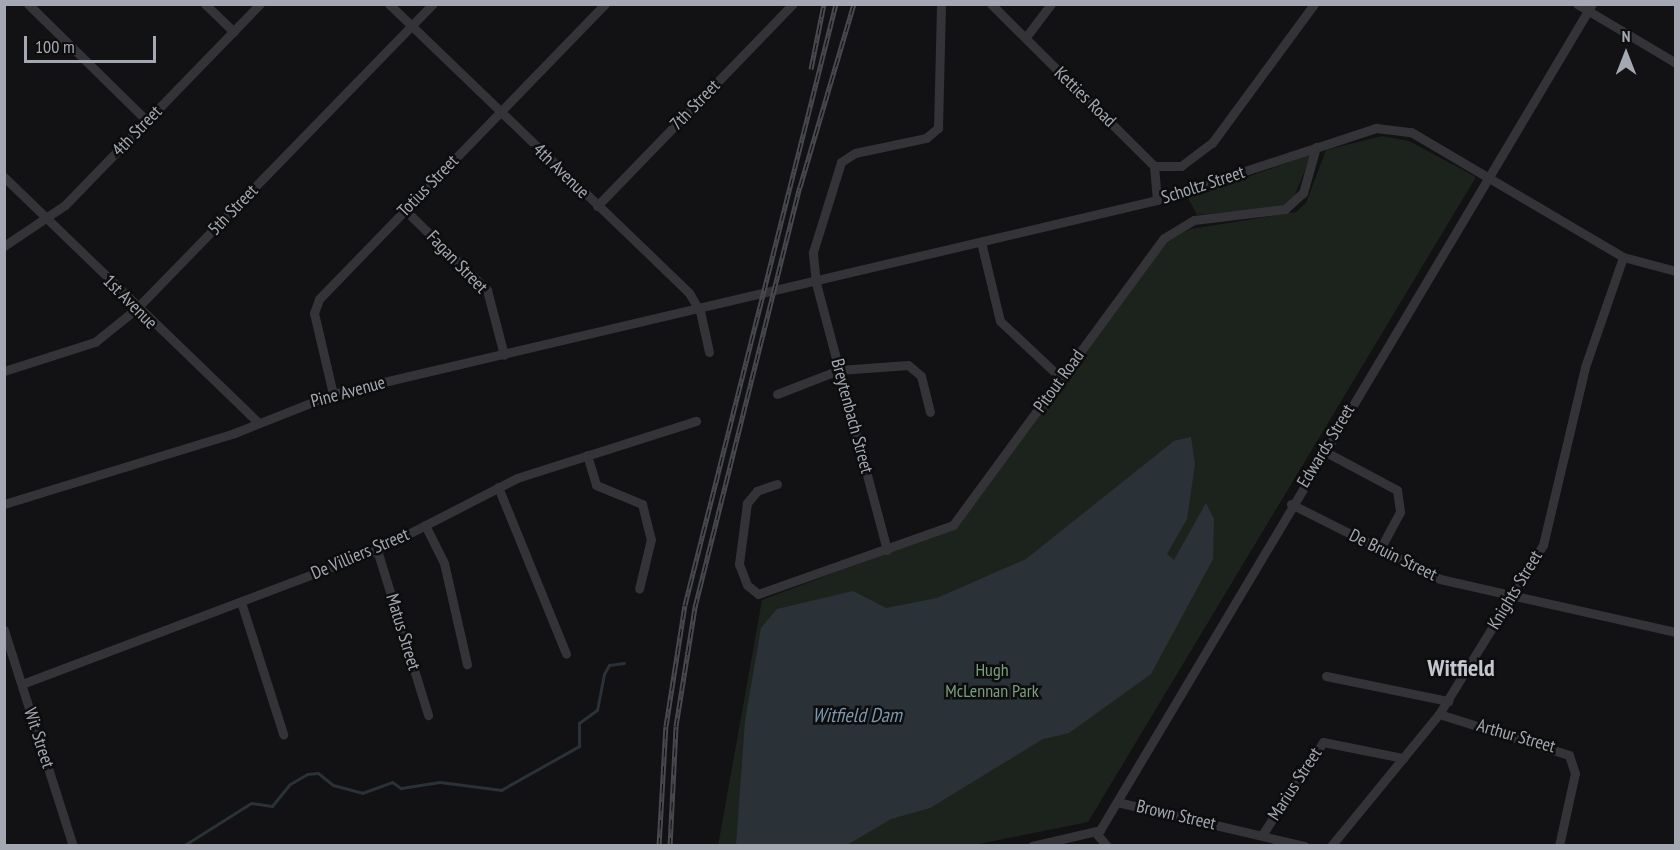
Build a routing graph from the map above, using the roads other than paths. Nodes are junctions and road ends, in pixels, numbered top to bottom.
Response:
1 (28, 4) edge
2 (205, 4) edge
3 (260, 4) edge
4 (388, 4) edge
5 (433, 4) edge
6 (605, 4) edge
7 (793, 4) edge
8 (941, 4) edge
9 (991, 4) edge
10 (1051, 4) edge
11 (1314, 4) edge
12 (1577, 4) edge
13 (1590, 8) edge
14 (411, 27) junction
15 (234, 32) junction
16 (1026, 37) junction
17 (1676, 63) edge
18 (499, 111) junction
19 (147, 120) junction
20 (1316, 147) junction
21 (1154, 166) junction
22 (1488, 174) junction
23 (4, 177) edge
24 (1157, 200) junction
25 (597, 206) junction
26 (405, 210) junction
27 (47, 218) junction
28 (981, 242) junction
29 (4, 246) edge
30 (1623, 257) junction
31 (1676, 271) edge
32 (816, 283) junction
33 (136, 309) junction
34 (700, 310) junction
35 (709, 352) dead end
36 (504, 355) junction
37 (839, 370) junction
38 (4, 371) edge
39 (1061, 378) junction
40 (333, 394) junction
41 (777, 394) dead end
42 (930, 412) dead end
43 (696, 421) dead end
44 (259, 423) junction
45 (1322, 450) junction
46 (587, 455) junction
47 (777, 484) dead end
48 (498, 487) junction
49 (4, 504) edge
50 (1291, 504) junction
51 (425, 525) junction
52 (1380, 549) junction
53 (377, 550) junction
54 (887, 550) junction
55 (639, 589) dead end
56 (1511, 595) junction
57 (241, 602) junction
58 (4, 630) edge
59 (1676, 632) edge
60 (566, 654) dead end
61 (467, 664) dead end
62 (1326, 676) dead end
63 (22, 684) junction
64 (1448, 701) junction
65 (1439, 714) junction
66 (428, 715) dead end
67 (283, 734) dead end
68 (1403, 758) junction
69 (1117, 801) junction
70 (1096, 833) junction
71 (1262, 835) junction
72 (74, 846) edge
73 (1032, 846) edge
74 (1107, 846) edge
75 (1305, 846) edge
76 (1331, 846) edge
77 (1559, 846) edge

1 - 19 street
2 - 15 street
3 - 15 street, 4th Street
4 - 14 street, 4th Avenue
5 - 14 street, 5th Street
6 - 18 street, Totius Street
7 - 25 street, 7th Street
8 - 32 street, Breytenbach Street
9 - 16 street, Ketties Road
10 - 16 street
11 - 21 street
12 - 13 street
13 - 17 street
13 - 22 street, Edwards Street
14 - 18 street, 4th Avenue
14 - 33 street, 5th Street
15 - 19 street, 4th Street
16 - 21 street, Ketties Road
18 - 25 street, 4th Avenue
18 - 26 street, Totius Street
19 - 27 street, 4th Street
20 - 22 street, Scholtz Street
20 - 24 street, Scholtz Street
20 - 39 street, Pitout Road
21 - 24 street
22 - 30 street, Scholtz Street
22 - 45 street, Edwards Street
23 - 27 street, 1st Avenue
24 - 28 street, Scholtz Street
25 - 34 street, 4th Avenue
26 - 36 street, Fagan Street
26 - 40 street, Totius Street
27 - 29 street, 4th Street
27 - 33 street, 1st Avenue
28 - 32 street, Scholtz Street
28 - 39 street
30 - 31 street, Scholtz Street
30 - 56 street, Knights Street
32 - 34 street, Scholtz Street
32 - 37 street, Breytenbach Street
33 - 38 street, 5th Street
33 - 44 street, 1st Avenue
34 - 35 street
34 - 36 street, Pine Avenue
36 - 40 street, Pine Avenue
37 - 41 street
37 - 42 street
37 - 54 street, Breytenbach Street
39 - 54 street, Pitout Road
40 - 44 street, Pine Avenue
43 - 46 street, De Villiers Street
44 - 49 street, Pine Avenue
45 - 50 street, Edwards Street
45 - 52 street
46 - 48 street, De Villiers Street
46 - 55 street
47 - 54 street, Pitout Road
48 - 51 street, De Villiers Street
48 - 60 street
50 - 52 street, De Bruin Street
50 - 69 street, Edwards Street
51 - 53 street, De Villiers Street
51 - 61 street
52 - 56 street, De Bruin Street
53 - 57 street, De Villiers Street
53 - 66 street, Matus Street
56 - 59 street, De Bruin Street
56 - 64 street, Knights Street
57 - 63 street, De Villiers Street
57 - 67 street
58 - 63 street, Wit Street
62 - 64 street
63 - 72 street, Wit Street
64 - 65 street, Knights Street
65 - 68 street, Knights Street
65 - 77 street, Arthur Street
68 - 71 street, Marius Street
68 - 76 street, Knights Street
69 - 70 street, Edwards Street
69 - 71 street, Brown Street
70 - 73 street
70 - 74 street
71 - 75 street, Brown Street

